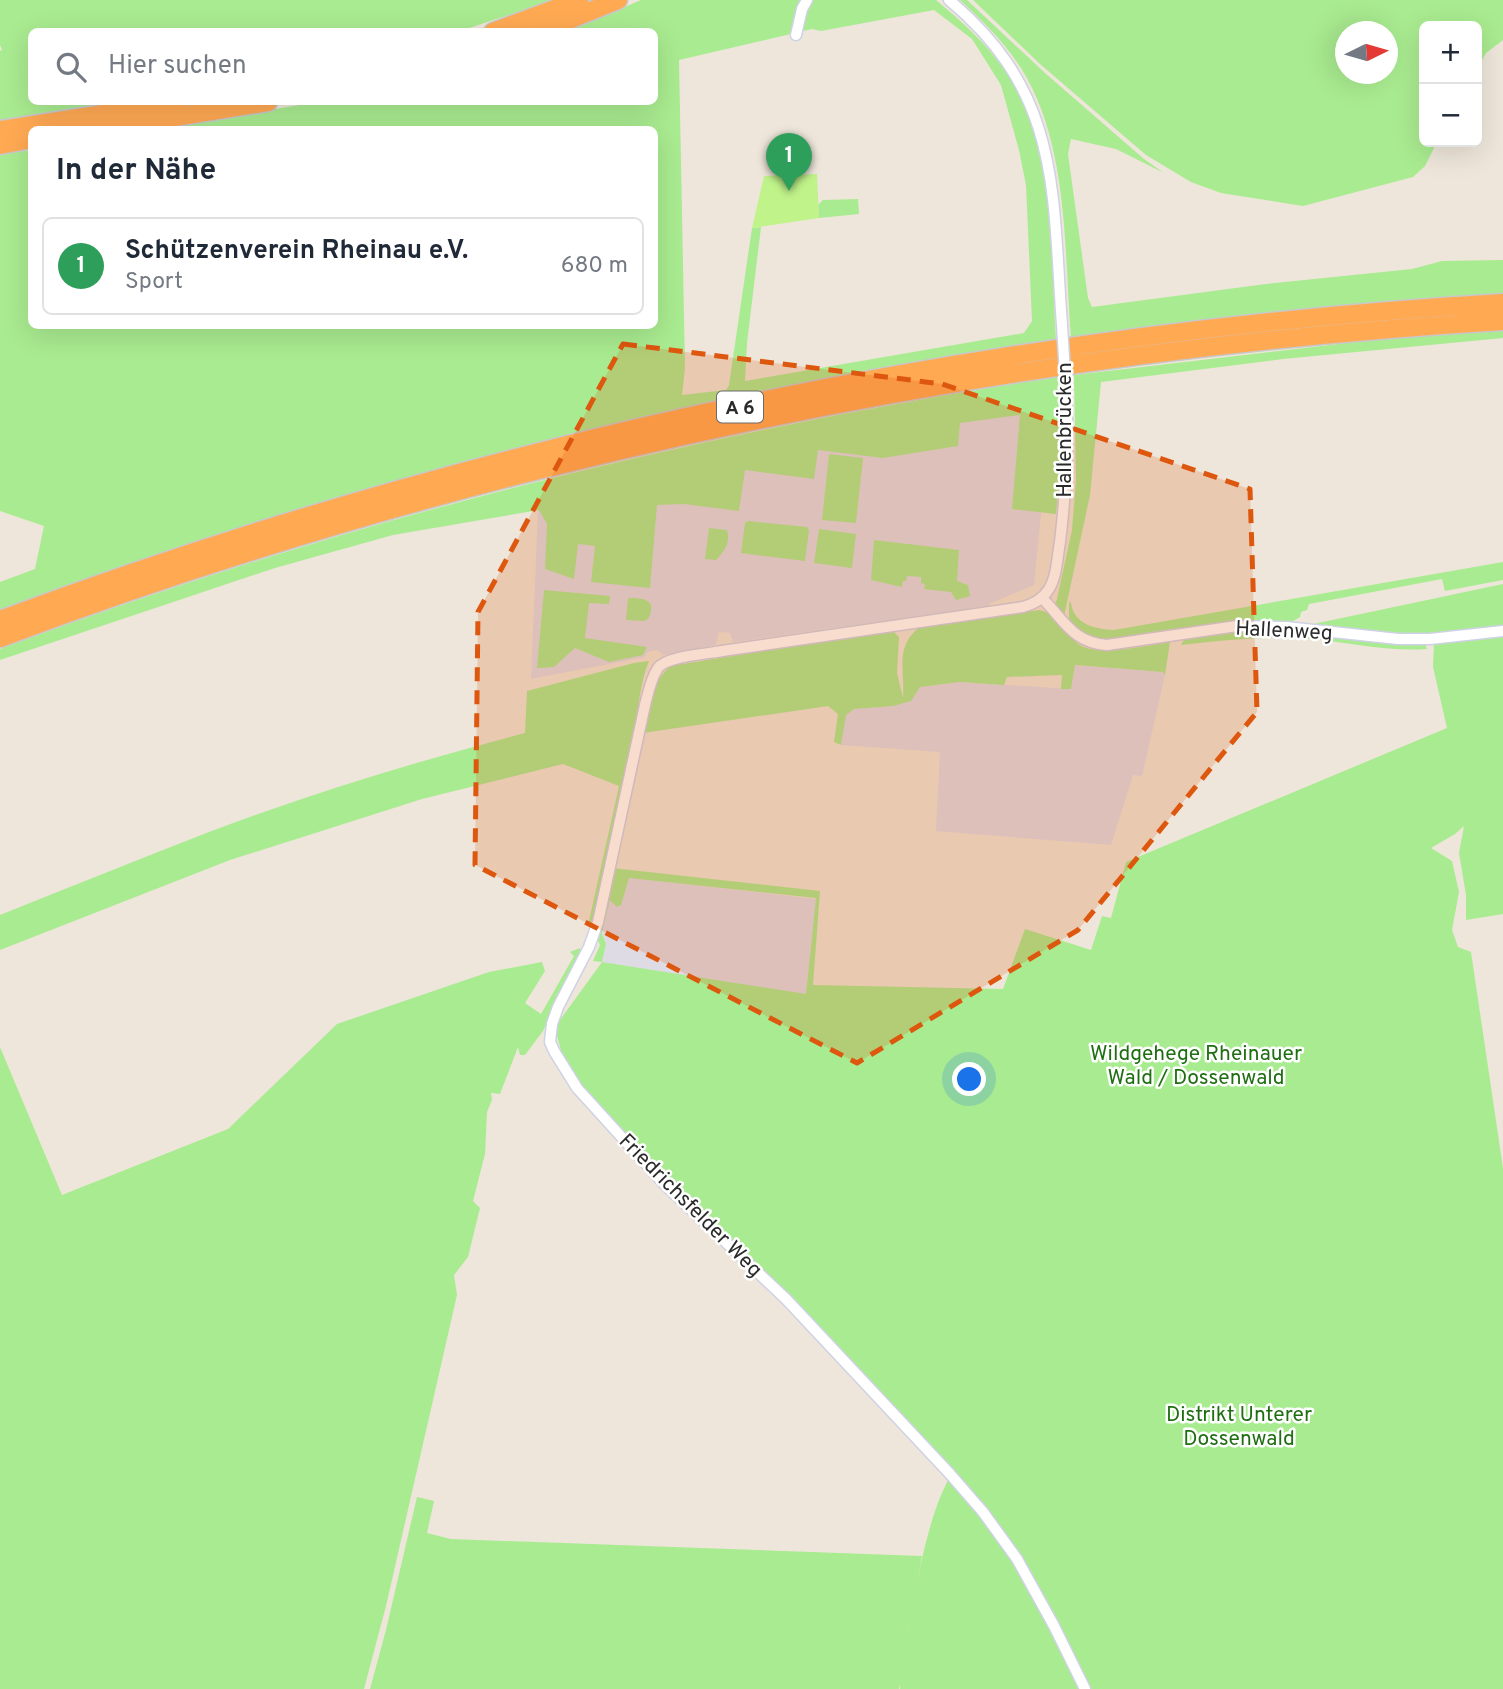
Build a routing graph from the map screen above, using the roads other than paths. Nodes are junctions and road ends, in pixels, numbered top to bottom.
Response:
1 (579, 0) edge
2 (618, 0) edge
3 (807, 0) edge
4 (949, 0) edge
5 (504, 28) edge
6 (550, 28) edge
7 (796, 35) dead end
8 (161, 105) edge
9 (249, 105) edge
10 (120, 126) edge
11 (0, 130) edge
12 (28, 140) edge
13 (0, 145) edge
14 (1503, 303) edge
15 (1503, 321) edge
16 (1042, 598) junction
17 (0, 620) edge
18 (1503, 631) edge
19 (0, 639) edge
20 (1085, 1689) edge

1 - 5 highway
2 - 6 highway
3 - 7 street
4 - 16 street, Hallenbrücken, bridge
8 - 11 highway
9 - 10 highway
12 - 13 highway
14 - 17 highway, A 6
15 - 19 highway, A 6
16 - 18 street, Hallenweg
16 - 20 street, Friedrichsfelder Weg

